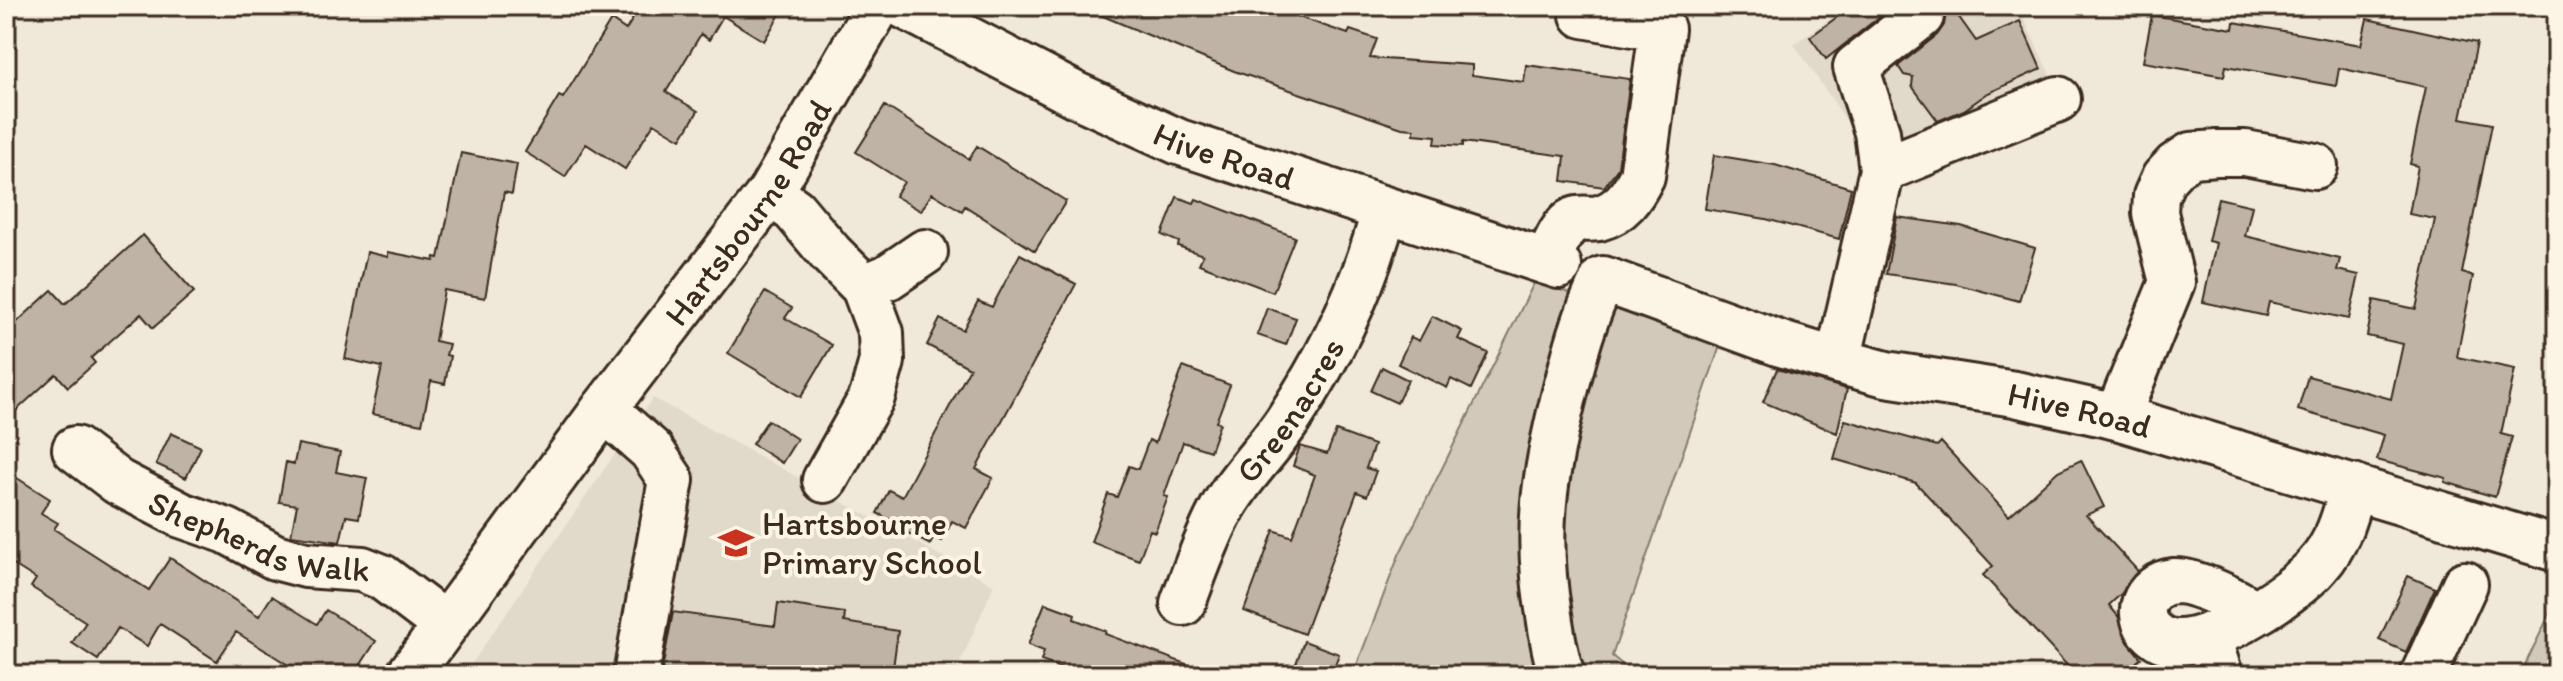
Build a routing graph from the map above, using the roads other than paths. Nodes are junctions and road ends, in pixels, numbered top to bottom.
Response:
1 (878, 6) edge
2 (904, 6) edge
3 (1583, 15) dead end
4 (1921, 16) dead end
5 (2058, 99) dead end
6 (2315, 166) dead end
7 (1882, 170) junction
8 (770, 193) junction
9 (1384, 211) junction
10 (925, 252) dead end
11 (864, 287) junction
12 (1838, 361) junction
13 (604, 409) junction
14 (2117, 417) junction
15 (75, 449) dead end
16 (825, 480) dead end
17 (2353, 487) junction
18 (2557, 549) edge
19 (2465, 584) dead end
20 (1183, 603) dead end
21 (2253, 612) junction
22 (444, 624) junction
23 (2214, 656) edge
24 (409, 675) edge
25 (636, 675) edge
26 (1562, 675) edge
27 (2423, 675) edge

1 - 8 street, Hartsbourne Road
2 - 9 street, Hive Road
3 - 9 street, Hive Road
4 - 7 street
5 - 7 street
6 - 14 street
7 - 12 street
8 - 11 street
8 - 13 street, Hartsbourne Road
9 - 20 street, Greenacres
10 - 11 street
11 - 16 street
12 - 14 street, Hive Road
12 - 26 street, Hive Road
13 - 22 street, Hartsbourne Road
13 - 25 street
14 - 17 street, Hive Road
15 - 22 street, Shepherds Walk
17 - 18 street, Hive Road
17 - 21 street
19 - 27 street
21 - 23 street
21 - 23 street
22 - 24 street, Hartsbourne Road

